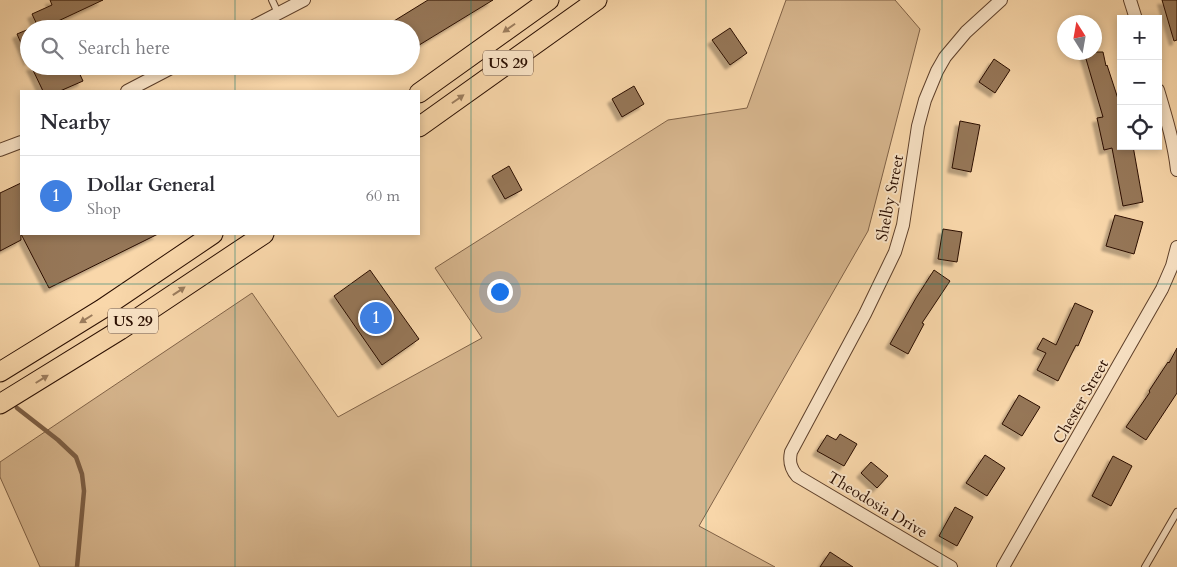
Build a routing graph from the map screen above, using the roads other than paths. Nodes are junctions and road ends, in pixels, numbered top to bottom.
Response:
1 (272, 0) edge
2 (304, 0) edge
3 (549, 0) edge
4 (598, 0) edge
5 (1001, 0) edge
6 (1130, 0) edge
7 (278, 13) junction
8 (1135, 15) edge
9 (265, 20) edge
10 (158, 75) edge
11 (129, 90) edge
12 (420, 92) edge
13 (1162, 104) edge
14 (420, 126) edge
15 (20, 142) edge
16 (0, 150) edge
17 (1177, 170) edge
18 (213, 235) edge
19 (262, 235) edge
20 (1177, 246) edge
21 (0, 372) edge
22 (0, 404) edge
23 (791, 466) joint
24 (1177, 512) edge
25 (952, 567) edge
26 (1003, 567) edge
27 (1145, 567) edge

1 - 7 lane
2 - 7 street
3 -> 12 main road, US 29
14 -> 4 main road, US 29
5 - 23 street, Shelby Street
6 - 8 street
7 - 9 street
10 - 11 street
13 - 17 street
15 - 16 street
18 -> 21 main road, US 29
22 -> 19 main road, US 29
20 - 26 street, Chester Street
23 - 25 street, Theodosia Drive
24 - 27 lane

